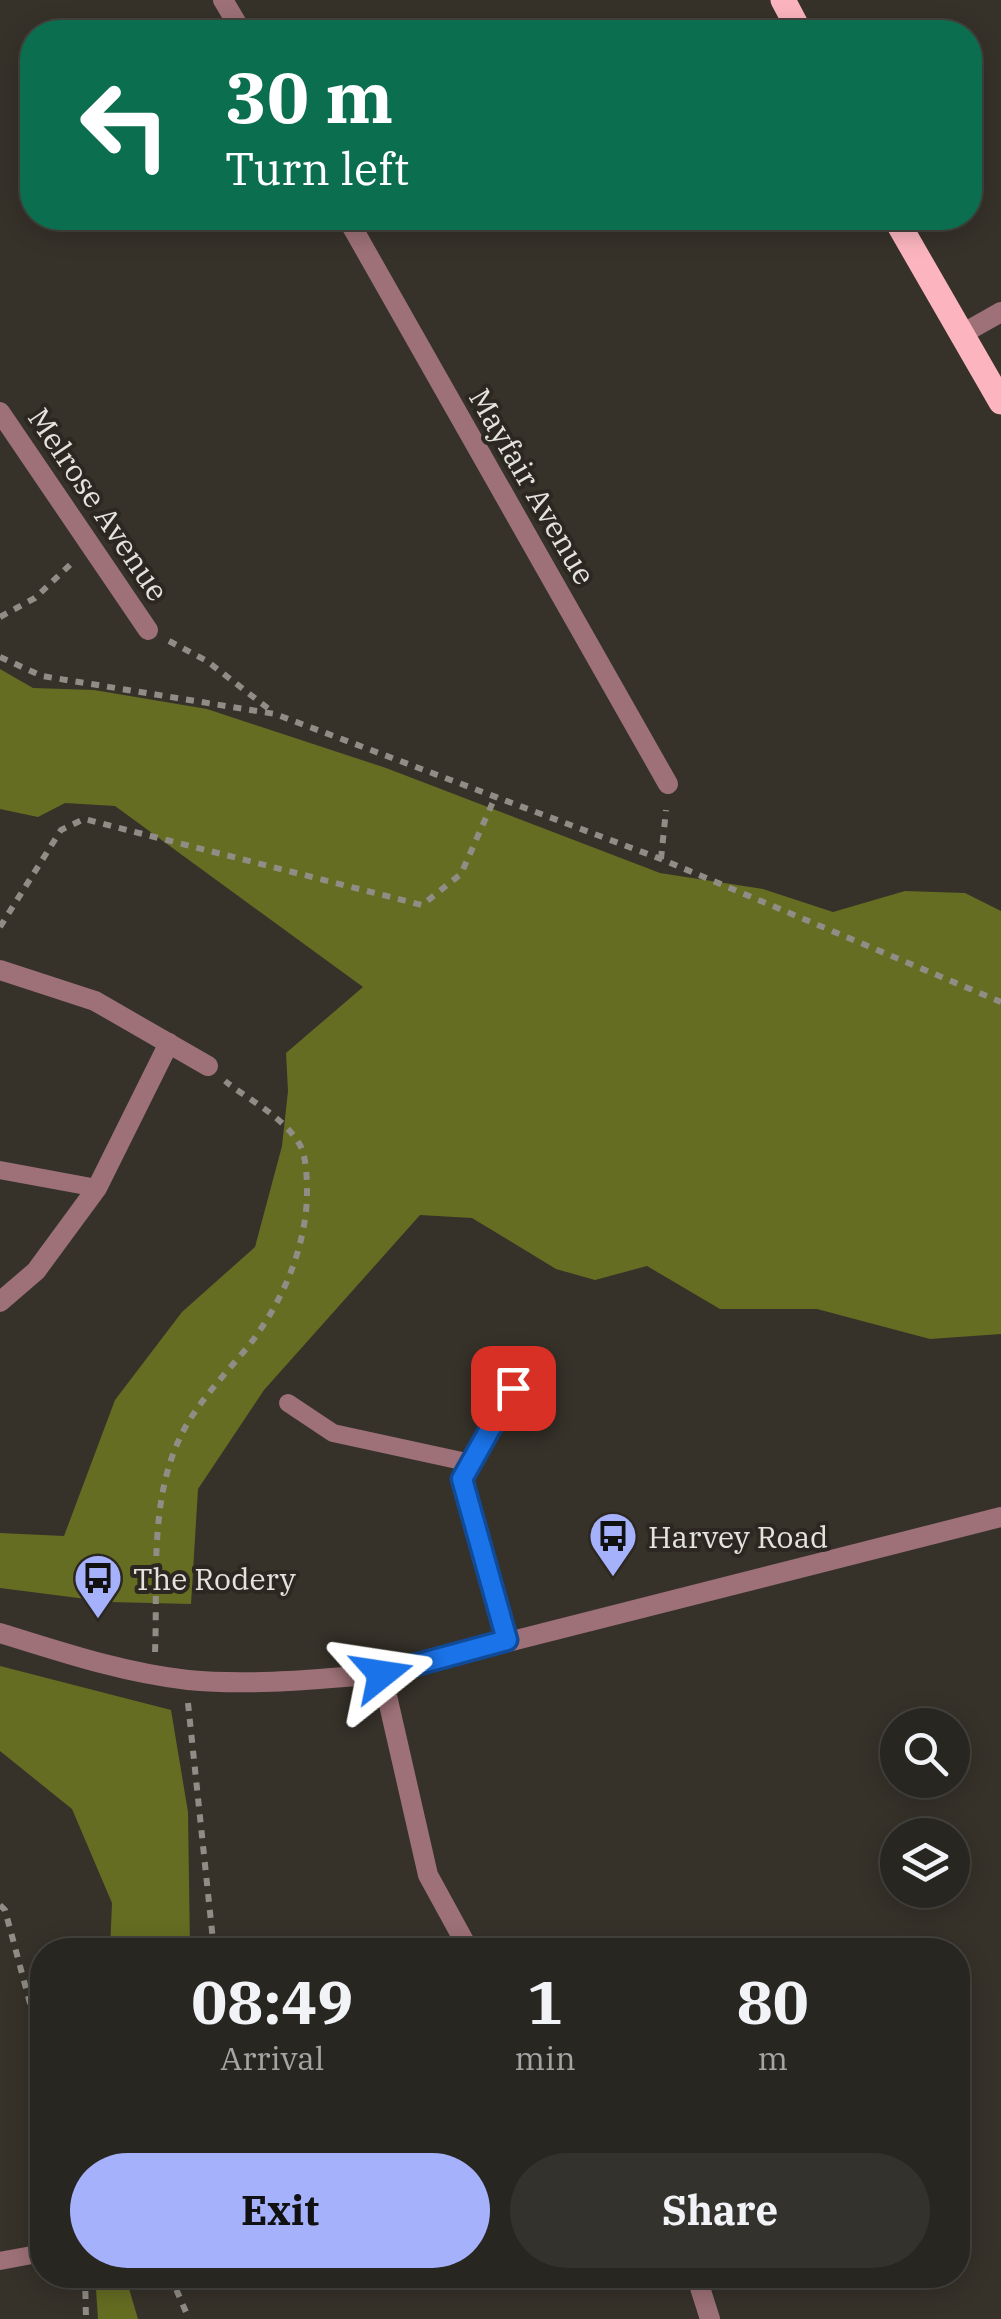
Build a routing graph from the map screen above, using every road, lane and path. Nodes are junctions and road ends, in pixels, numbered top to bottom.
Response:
1 (354, 230) edge
2 (902, 230) edge
3 (1001, 312) edge
4 (962, 334) junction
5 (1001, 402) edge
6 (0, 412) edge
7 (91, 546) junction
8 (0, 618) edge
9 (148, 630) joint
10 (0, 658) edge
11 (274, 714) junction
12 (668, 784) joint
13 (496, 795) junction
14 (661, 858) junction
15 (0, 927) edge
16 (0, 970) edge
17 (1001, 1002) edge
18 (169, 1043) junction
19 (208, 1066) joint
20 (0, 1170) edge
21 (97, 1188) junction
22 (0, 1302) edge
23 (513, 1388) dead end
24 (288, 1403) dead end
25 (471, 1464) junction
26 (1001, 1517) edge
27 (0, 1632) edge
28 (507, 1640) junction
29 (155, 1674) junction
30 (382, 1674) junction
31 (186, 1680) junction
32 (0, 1905) edge
33 (213, 1938) edge
34 (462, 1938) edge
35 (30, 2003) edge
36 (30, 2255) edge
37 (0, 2261) edge
38 (85, 2288) edge
39 (176, 2288) edge
40 (700, 2288) edge
41 (86, 2319) edge
42 (189, 2319) edge
43 (710, 2319) edge

1 - 12 street, Mayfair Avenue
2 - 4 main road
3 - 4 street
4 - 5 main road
6 - 7 street, Melrose Avenue
7 - 8 path
7 - 9 street, Melrose Avenue
9 - 11 path
10 - 11 path
11 - 13 path
12 - 14 path
13 - 14 path
13 - 15 path
14 - 17 path
16 - 18 street
18 - 19 street
18 - 21 street
19 - 29 path
20 - 21 lane
21 - 22 street
23 - 25 street
24 - 25 lane
25 - 28 street
26 - 28 street
27 - 29 street
28 - 30 street
29 - 31 street
30 - 31 street
30 - 34 street
31 - 33 path
32 - 35 path
36 - 37 lane
38 - 41 path
39 - 42 path
40 - 43 street

